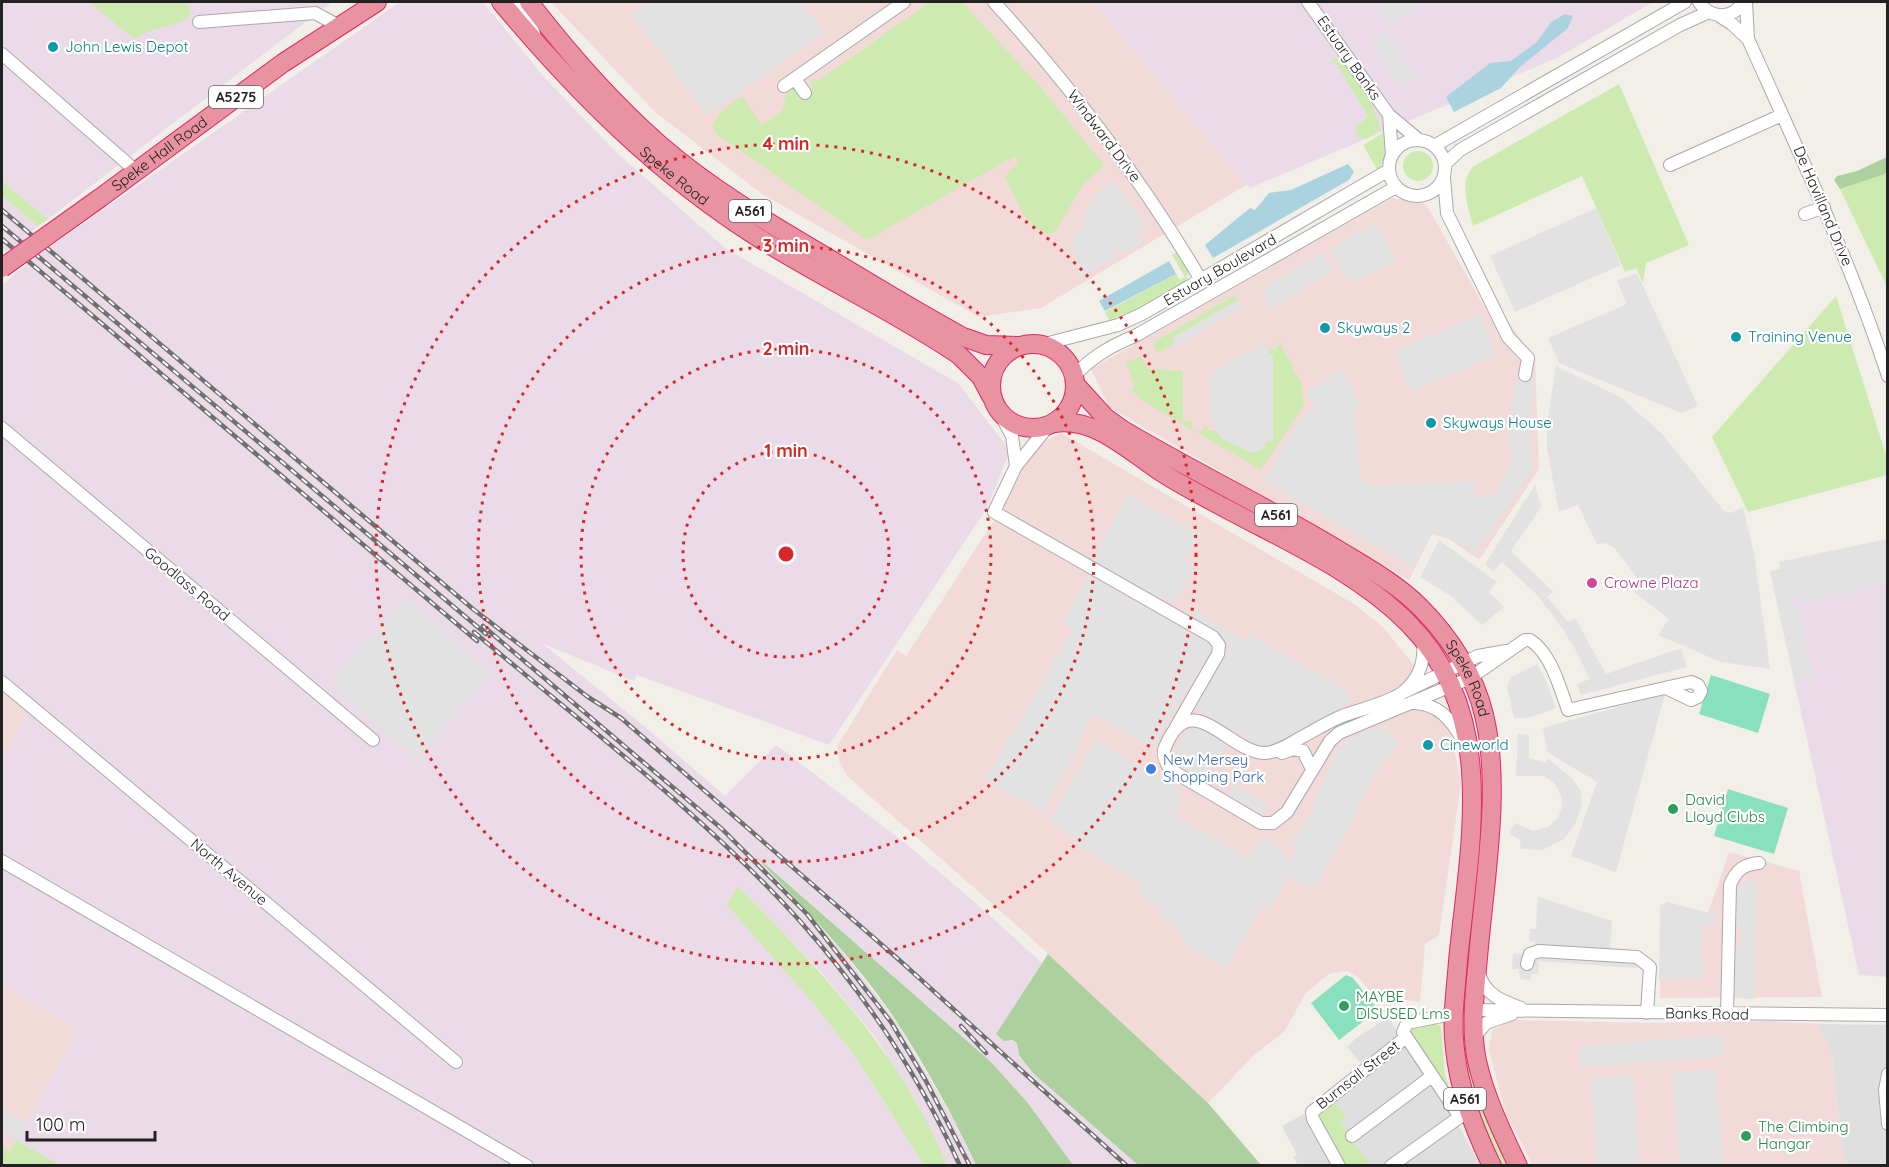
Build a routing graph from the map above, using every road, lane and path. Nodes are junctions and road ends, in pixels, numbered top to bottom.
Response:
1 (377, 2) edge
2 (492, 2) edge
3 (501, 2) edge
4 (515, 2) edge
5 (529, 2) edge
6 (904, 2) edge
7 (994, 2) edge
8 (1308, 2) edge
9 (1684, 2) edge
10 (1699, 2) edge
11 (1745, 2) edge
12 (1713, 14) junction
13 (199, 22) dead end
14 (339, 27) junction
15 (1748, 39) junction
16 (540, 49) junction
17 (2, 54) edge
18 (805, 93) dead end
19 (1389, 115) junction
20 (1782, 115) junction
21 (1419, 140) junction
22 (1434, 146) junction
23 (1392, 155) junction
24 (1445, 164) junction
25 (1670, 165) dead end
26 (1389, 170) junction
27 (136, 171) junction
28 (1444, 178) junction
29 (1396, 187) junction
30 (1425, 195) junction
31 (1824, 207) junction
32 (1447, 213) junction
33 (1805, 214) dead end
34 (743, 217) junction
35 (2, 268) edge
36 (1202, 280) junction
37 (1041, 345) junction
38 (1019, 346) junction
39 (1525, 375) dead end
40 (1887, 376) edge
41 (1074, 380) junction
42 (995, 403) junction
43 (1051, 424) junction
44 (2, 428) edge
45 (1016, 466) junction
46 (1423, 641) junction
47 (1510, 650) junction
48 (1466, 662) junction
49 (1449, 680) junction
50 (2, 682) edge
51 (1668, 689) dead end
52 (1401, 693) junction
53 (1410, 703) junction
54 (1188, 704) junction
55 (1200, 720) junction
56 (1174, 731) junction
57 (374, 740) dead end
58 (1276, 751) junction
59 (1470, 755) junction
60 (1312, 769) junction
61 (1760, 863) dead end
62 (7, 864) edge
63 (1527, 964) dead end
64 (1477, 968) junction
65 (1454, 1006) junction
66 (1474, 1010) junction
67 (1527, 1011) junction
68 (1647, 1013) junction
69 (1727, 1015) junction
70 (1887, 1015) edge
71 (1475, 1036) junction
72 (1405, 1038) junction
73 (456, 1062) dead end
74 (1887, 1074) edge
75 (1432, 1076) junction
76 (1886, 1090) edge
77 (1464, 1114) junction
78 (1887, 1124) edge
79 (1352, 1136) dead end
80 (527, 1166) edge
81 (1339, 1166) edge
82 (1391, 1166) edge
83 (1492, 1166) edge
84 (1518, 1166) edge

1 - 14 highway, Speke Hall Road / A5275
2 - 16 highway
3 - 16 highway, Speke Road / A561
4 - 16 street
5 - 34 highway, Speke Road / A561
6 - 18 street
7 - 36 street, Windward Drive
8 - 19 street, Estuary Banks
9 - 22 street
10 - 12 street, De Havilland Drive
11 - 12 street
11 - 15 street, De Havilland Drive
12 - 15 street, De Havilland Drive
12 - 24 street
13 - 14 street
14 - 27 highway, Speke Hall Road / A5275
15 - 20 street, De Havilland Drive
16 - 34 highway, Speke Road / A561
17 - 27 street
19 - 21 street, Estuary Banks
19 - 23 street, Estuary Banks
20 - 25 street
20 - 31 street, De Havilland Drive
21 - 22 street
21 - 23 street
22 - 24 street
23 - 26 street
24 - 28 street
26 - 29 street
26 - 36 street, Estuary Boulevard
27 - 35 highway, Speke Hall Road / A5275, bridge
28 - 30 street
28 - 32 street
29 - 30 street
29 - 41 street, Estuary Boulevard
30 - 32 street
31 - 33 street
31 - 40 street, De Havilland Drive
32 - 39 street
34 - 38 highway, Speke Road / A561
34 - 42 highway, Speke Road / A561
36 - 37 street, Estuary Boulevard
37 - 38 highway, A561
37 - 41 highway, A561
38 - 42 highway
41 - 43 highway
41 - 48 highway, Speke Road / A561
42 - 43 highway, A561
42 - 45 street
43 - 45 street
43 - 46 highway, Speke Road / A561
44 - 57 street, Goodlass Road
45 - 54 street
46 - 49 highway, Speke Road / A561
46 - 52 street
47 - 48 street
47 - 48 street
47 - 51 street
48 - 49 street
48 - 64 highway, Speke Road / A561
49 - 52 street
49 - 53 street
49 - 59 highway, Speke Road / A561
50 - 73 street, North Avenue
52 - 58 street
53 - 59 street
53 - 60 street
54 - 55 street
54 - 56 street
55 - 56 street
55 - 58 street
56 - 60 street
58 - 60 street
59 - 65 highway, Speke Road / A561
61 - 69 street
62 - 80 street
63 - 68 street
64 - 66 highway, Speke Road / A561
64 - 67 street, Banks Road
65 - 66 highway
65 - 72 street
65 - 77 highway, Speke Road / A561
66 - 67 street, Banks Road
66 - 71 highway, Speke Road / A561
67 - 68 street, Banks Road
67 - 71 street, Banks Road
68 - 69 street, Banks Road
69 - 70 street, Banks Road
71 - 84 highway, Speke Road / A561
72 - 75 street, Speke Road
72 - 81 street, Burnsall Street
74 - 76 street
75 - 77 street, Speke Road
75 - 79 street
76 - 78 street
77 - 82 street
77 - 83 highway, Speke Road / A561

